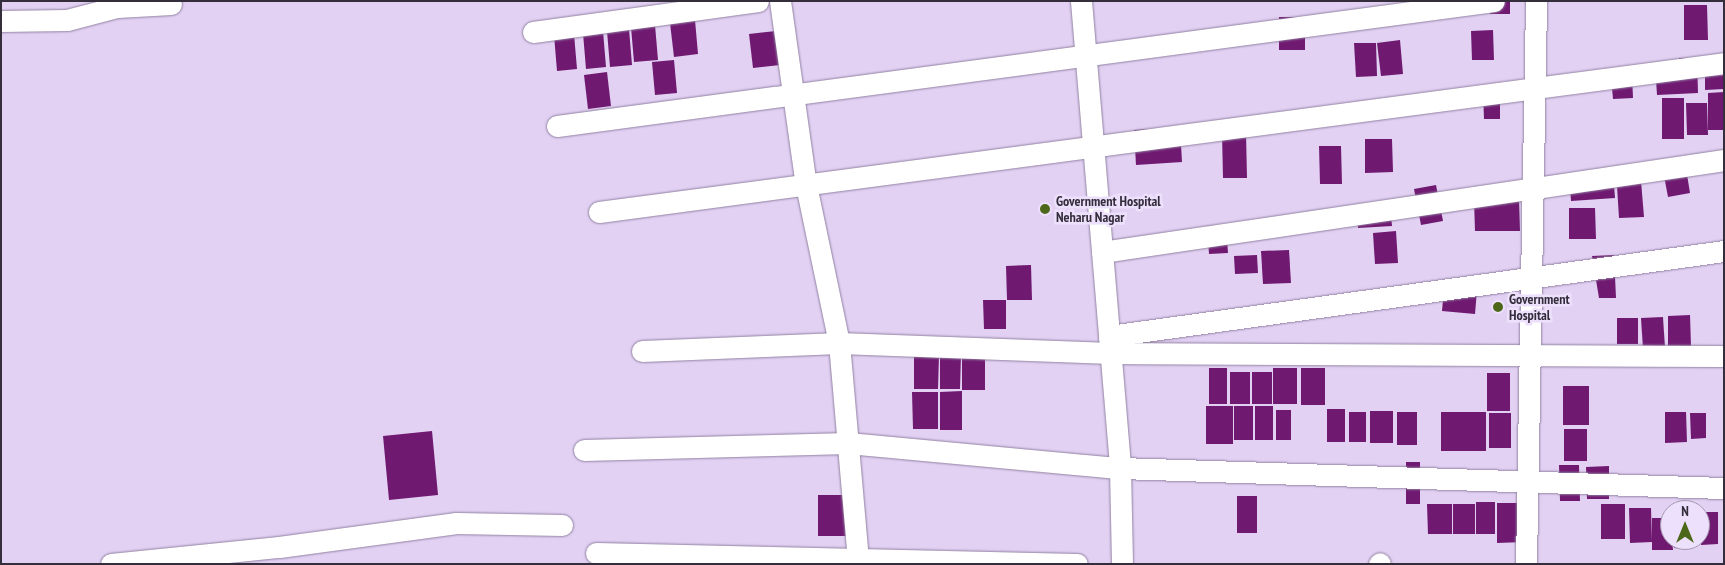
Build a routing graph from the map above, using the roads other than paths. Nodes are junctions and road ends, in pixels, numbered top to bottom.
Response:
1 (758, 1) edge
2 (780, 1) edge
3 (1081, 1) edge
4 (1494, 1) edge
5 (1536, 1) edge
6 (171, 4) dead end
7 (1, 21) edge
8 (532, 32) dead end
9 (1086, 56) junction
10 (1724, 63) edge
11 (1534, 88) junction
12 (793, 95) junction
13 (557, 126) dead end
14 (1093, 146) junction
15 (1724, 160) edge
16 (806, 185) junction
17 (1533, 188) junction
18 (599, 212) dead end
19 (1724, 251) edge
20 (1102, 252) junction
21 (1531, 278) junction
22 (839, 343) junction
23 (1110, 345) junction
24 (642, 351) dead end
25 (1530, 355) junction
26 (1724, 356) edge
27 (848, 443) junction
28 (584, 450) dead end
29 (1120, 468) junction
30 (1528, 481) junction
31 (1724, 488) edge
32 (562, 525) dead end
33 (596, 553) dead end
34 (282, 556) edge
35 (858, 559) junction
36 (149, 561) edge
37 (111, 564) edge
38 (1077, 564) edge
39 (1122, 564) edge
40 (1526, 564) edge

1 - 8 street
2 - 12 street
3 - 9 street
4 - 9 street
5 - 11 street
6 - 7 street
9 - 12 street
9 - 14 street
10 - 11 street
11 - 14 street
11 - 17 street
12 - 13 street
12 - 16 street
14 - 16 street
14 - 20 street
15 - 17 street
16 - 18 street
16 - 22 street
17 - 20 street
17 - 21 street
19 - 21 street
20 - 23 street
21 - 23 street
21 - 25 street
22 - 23 street
22 - 24 street
22 - 27 street
23 - 25 street
23 - 29 street
25 - 26 street
25 - 30 street
27 - 28 street
27 - 29 street
27 - 35 street
29 - 30 street
29 - 39 street
30 - 31 street
30 - 40 street
32 - 34 street
33 - 35 street
34 - 36 street
35 - 38 street
36 - 37 street

